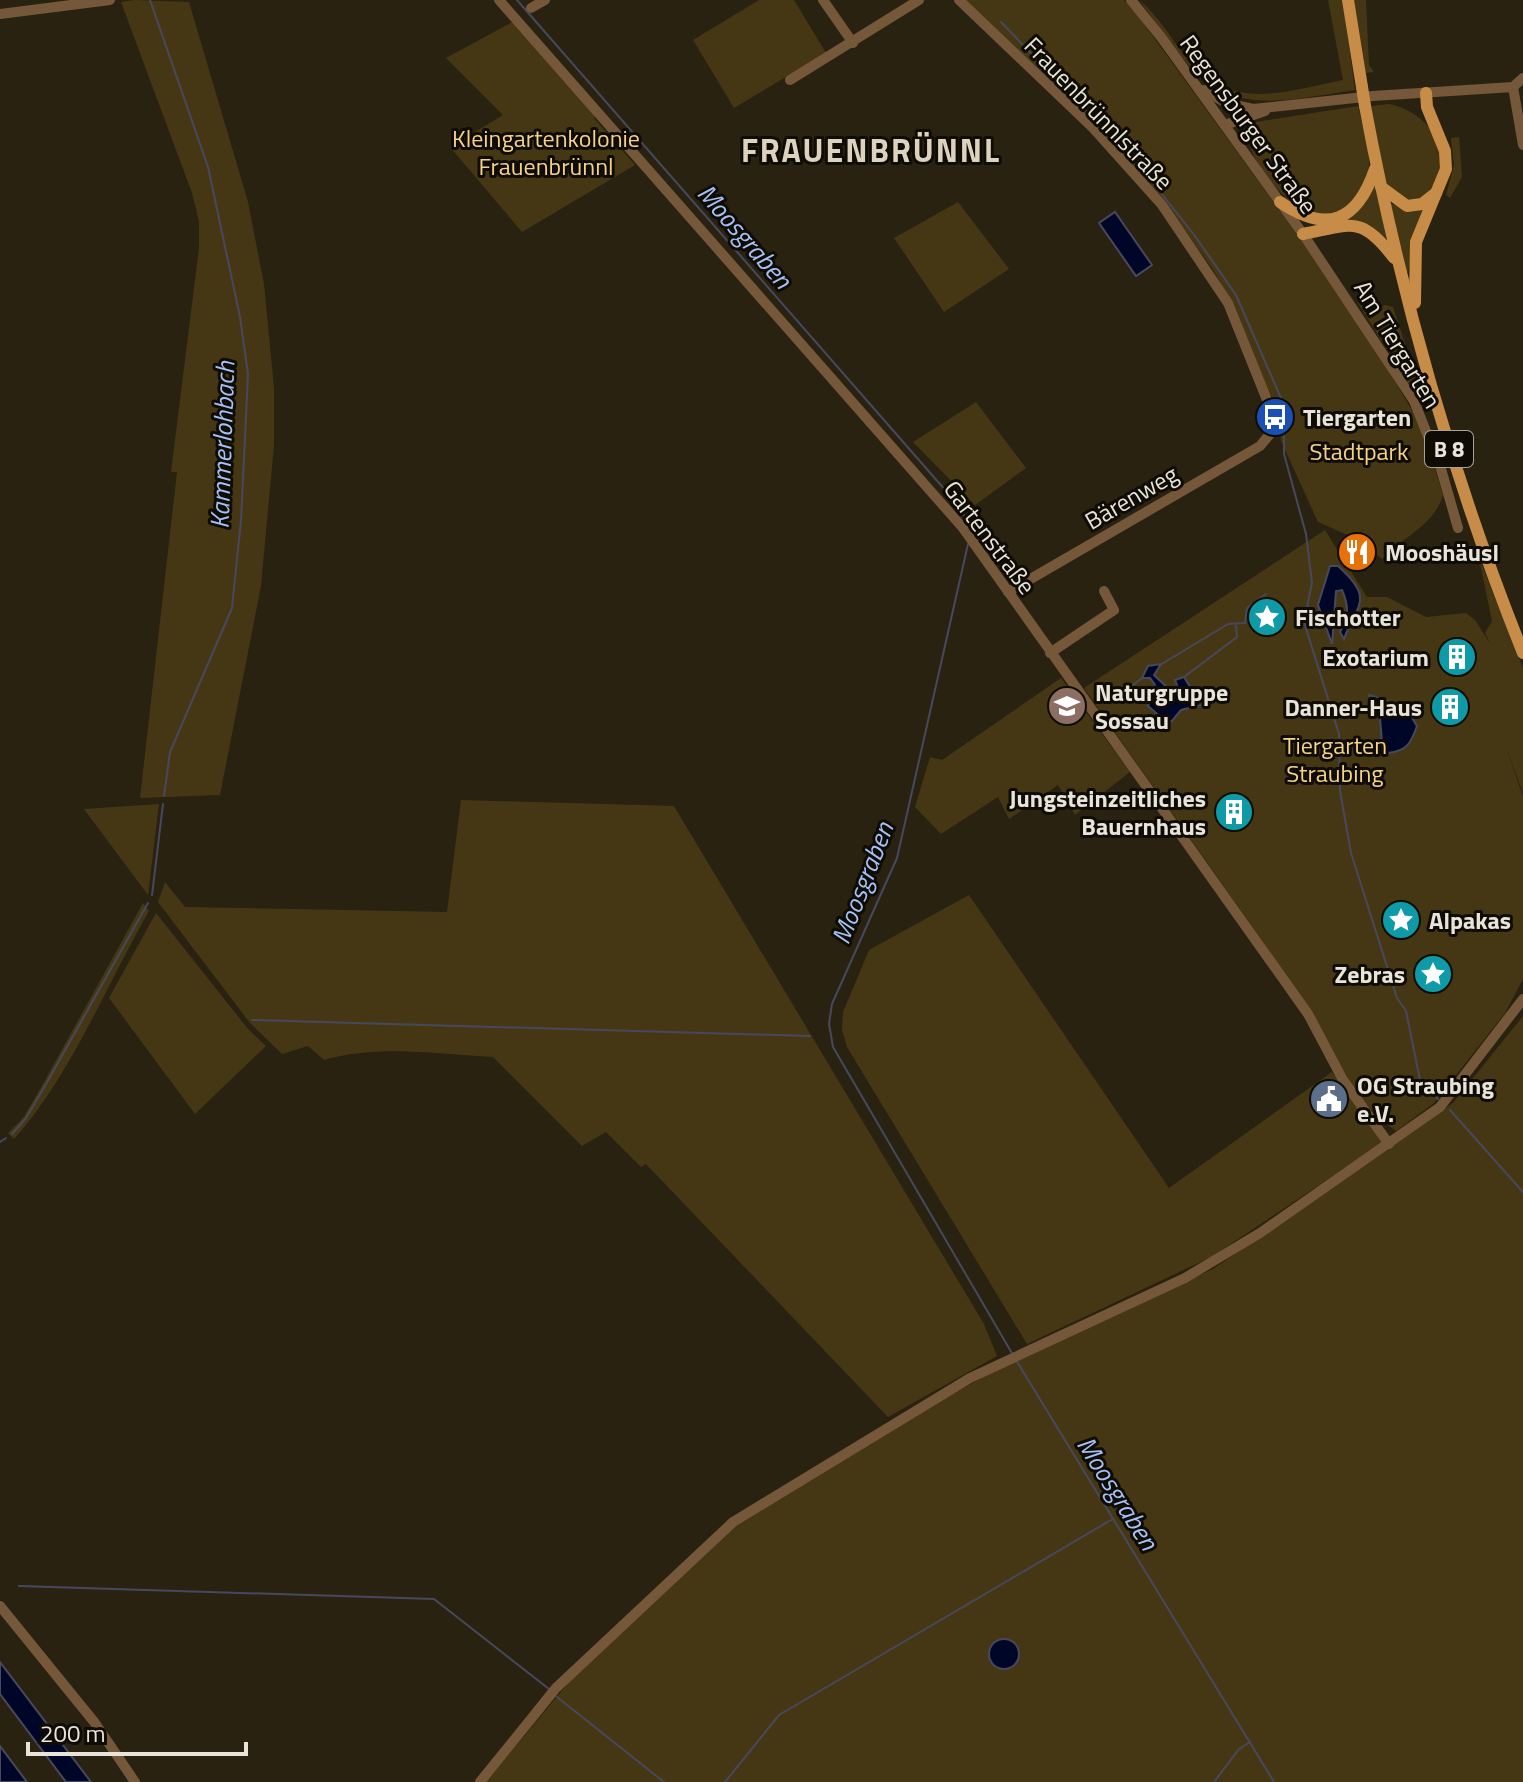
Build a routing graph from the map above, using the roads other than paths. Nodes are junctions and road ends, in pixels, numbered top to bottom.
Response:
1 (110, 0) edge
2 (499, 0) edge
3 (545, 0) edge
4 (823, 0) edge
5 (919, 0) edge
6 (959, 0) edge
7 (1131, 0) edge
8 (1348, 0) edge
9 (531, 8) dead end
10 (0, 14) edge
11 (853, 43) junction
12 (1523, 78) edge
13 (790, 80) dead end
14 (1194, 81) junction
15 (1513, 87) junction
16 (1426, 93) junction
17 (1240, 107) junction
18 (1270, 109) junction
19 (1225, 125) junction
20 (1523, 145) edge
21 (1376, 166) junction
22 (1381, 187) junction
23 (1441, 188) junction
24 (1280, 202) junction
25 (1313, 219) junction
26 (1303, 234) junction
27 (1398, 263) junction
28 (1419, 342) junction
29 (1270, 434) joint
30 (1458, 528) dead end
31 (1104, 591) dead end
32 (1008, 592) junction
33 (1050, 653) junction
34 (1523, 653) edge
35 (1523, 999) edge
36 (1389, 1144) junction
37 (0, 1606) edge
38 (135, 1782) edge
39 (480, 1782) edge

1 - 10 street
2 - 32 street, Gartenstraße
3 - 9 street
4 - 11 street
5 - 11 street
6 - 29 street, Frauenbrünnlstraße
7 - 14 street, Regensburger Straße
8 - 21 main road, B 8, bridge
11 - 13 street
12 - 15 street
14 - 17 street
14 - 19 street, Regensburger Straße
15 - 16 street
15 - 20 street
16 - 18 street
16 - 23 main road
17 - 18 street
17 - 19 street
18 - 19 street
19 - 24 street, Regensburger Straße
21 - 22 main road, B 8
21 - 25 main road
22 - 23 main road
22 - 27 main road, B 8
23 - 28 main road
24 - 25 main road
24 - 26 street, Regensburger Straße
25 - 26 main road
26 - 27 main road
26 - 30 street, Am Tiergarten
27 - 28 main road, B 8
28 - 34 main road, B 8
29 - 32 street, Bärenweg
31 - 33 street
32 - 33 street, Gartenstraße
33 - 36 street, Gartenstraße
35 - 36 street
36 - 39 street
37 - 38 street

